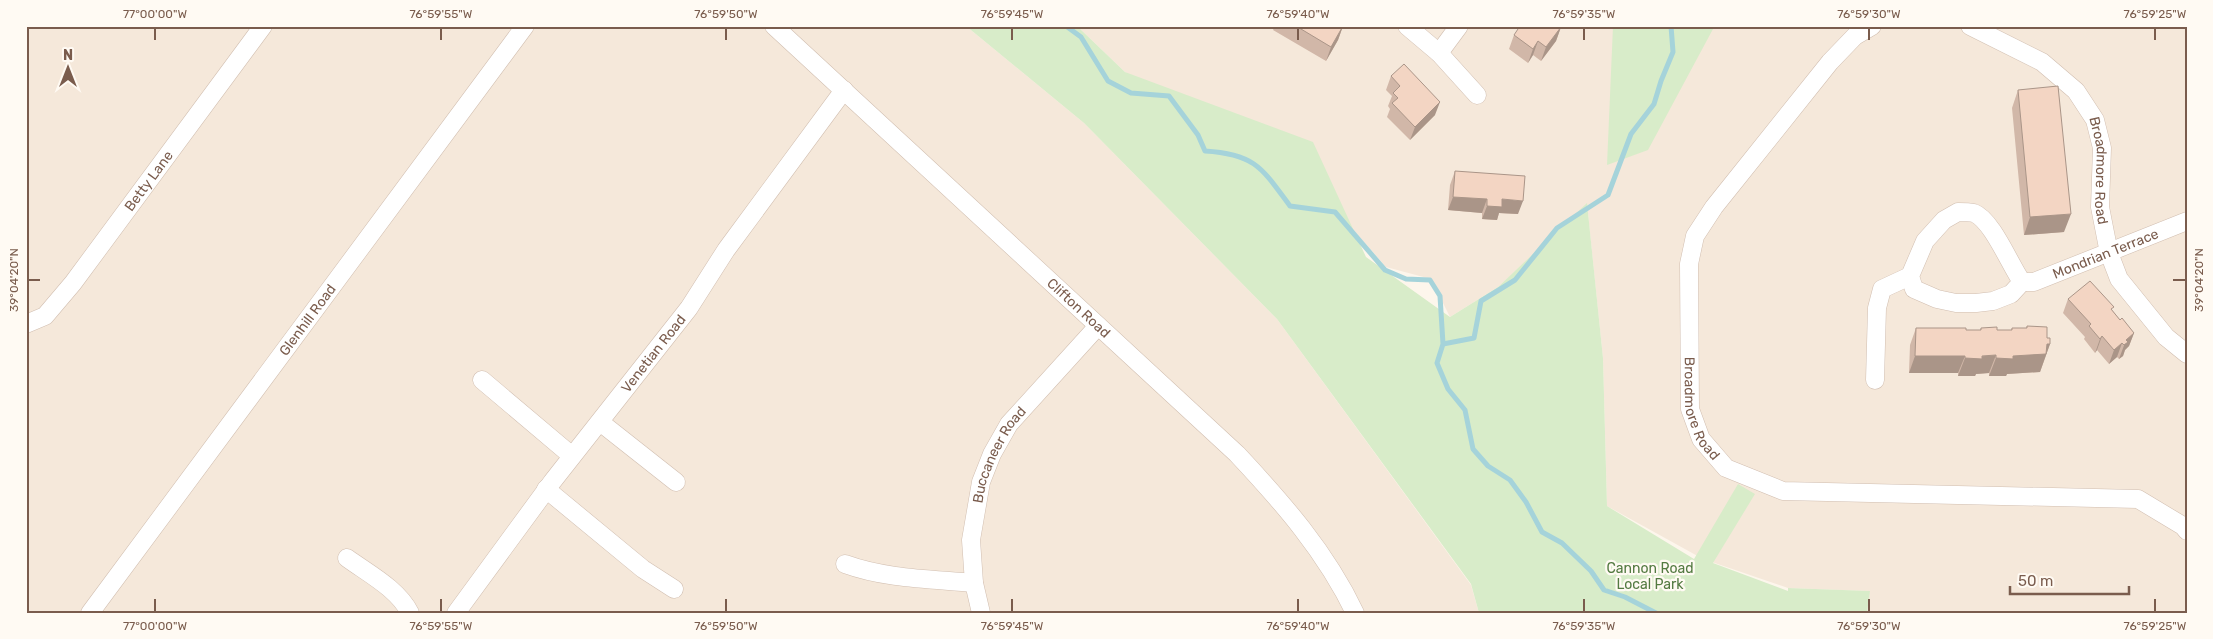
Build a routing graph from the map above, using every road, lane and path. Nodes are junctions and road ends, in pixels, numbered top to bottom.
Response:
1 (263, 26) edge
2 (525, 26) edge
3 (774, 26) edge
4 (1407, 26) edge
5 (1458, 26) edge
6 (1872, 26) edge
7 (1970, 26) edge
8 (1439, 53) junction
9 (844, 90) junction
10 (1477, 95) dead end
11 (2187, 221) edge
12 (2109, 253) junction
13 (1910, 276) junction
14 (2022, 282) junction
15 (26, 324) edge
16 (1098, 326) junction
17 (2187, 354) edge
18 (482, 380) dead end
19 (1875, 380) dead end
20 (600, 422) junction
21 (572, 456) junction
22 (676, 482) dead end
23 (546, 490) junction
24 (2187, 530) edge
25 (347, 558) dead end
26 (845, 564) dead end
27 (974, 584) junction
28 (674, 589) dead end
29 (90, 613) edge
30 (410, 613) edge
31 (456, 613) edge
32 (981, 613) edge
33 (1355, 613) edge

1 - 15 street, Betty Lane
2 - 29 street, Glenhill Road
3 - 9 street, Clifton Road
4 - 8 street
5 - 8 street
6 - 24 street, Broadmore Road
7 - 12 street, Broadmore Road
8 - 10 street
9 - 16 street, Clifton Road
9 - 20 street, Venetian Road
11 - 12 street, Mondrian Terrace
12 - 14 street, Mondrian Terrace
12 - 17 street, Broadmore Road
13 - 14 street, Mondrian Terrace
13 - 14 street
13 - 19 street
16 - 27 street, Buccaneer Road
16 - 33 street, Clifton Road
18 - 21 street
20 - 21 street, Venetian Road
20 - 22 street
21 - 23 street, Venetian Road
23 - 28 street
23 - 31 street, Venetian Road
25 - 30 street
26 - 27 street
27 - 32 street, Buccaneer Road

